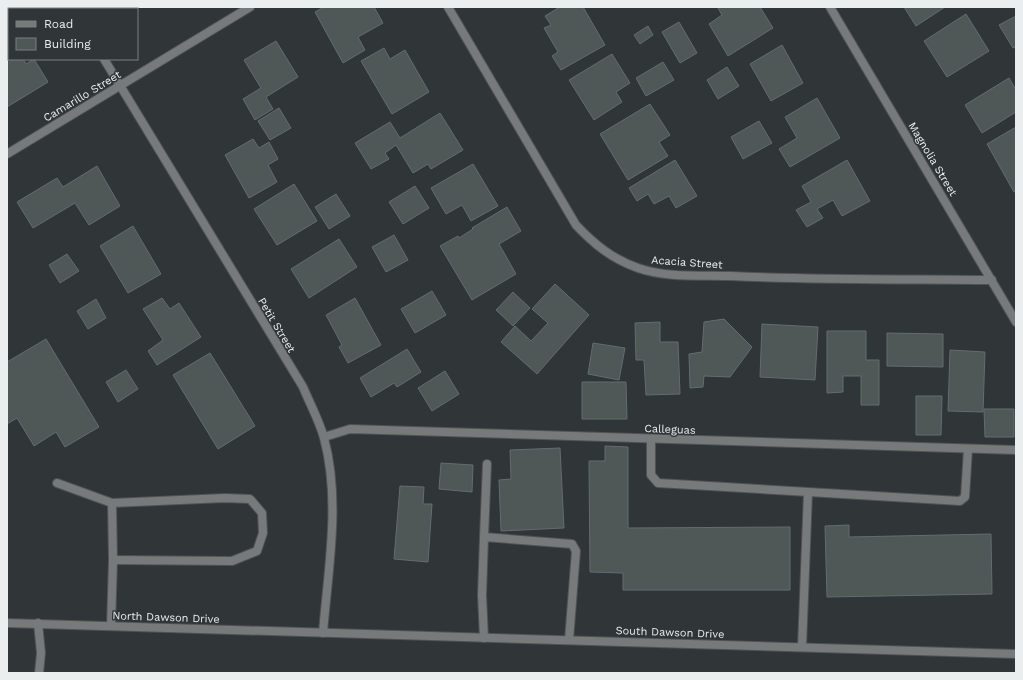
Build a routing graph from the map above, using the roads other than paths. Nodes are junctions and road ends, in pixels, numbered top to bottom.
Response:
1 (250, 7) edge
2 (448, 7) edge
3 (830, 7) edge
4 (105, 60) edge
5 (120, 87) junction
6 (7, 154) edge
7 (992, 280) junction
8 (1016, 322) edge
9 (324, 437) junction
10 (651, 440) junction
11 (968, 448) junction
12 (1016, 450) edge
13 (487, 464) dead end
14 (57, 483) dead end
15 (808, 493) junction
16 (112, 504) junction
17 (484, 537) junction
18 (113, 560) junction
19 (7, 623) edge
20 (38, 623) junction
21 (111, 626) junction
22 (323, 632) junction
23 (484, 638) junction
24 (569, 640) junction
25 (802, 647) junction
26 (1016, 654) edge
27 (39, 673) edge

1 - 5 street, Camarillo Street
2 - 7 street, Acacia Street
3 - 7 street, Magnolia Street
4 - 5 street, Petit Street
5 - 6 street, Camarillo Street
5 - 9 street, Petit Street
7 - 8 street, Magnolia Street
9 - 10 street, Calleguas
9 - 22 street, Petit Street
10 - 11 street, Calleguas
10 - 15 street
11 - 12 street, Calleguas
11 - 15 street
13 - 17 street
14 - 16 street
15 - 25 street
16 - 18 street
16 - 18 street
17 - 23 street
17 - 24 street
18 - 21 street
19 - 20 street, North Dawson Drive
20 - 21 street, North Dawson Drive
20 - 27 street
21 - 22 street, North Dawson Drive
22 - 23 street, South Dawson Drive
23 - 24 street, South Dawson Drive
24 - 25 street, South Dawson Drive
25 - 26 street, South Dawson Drive

